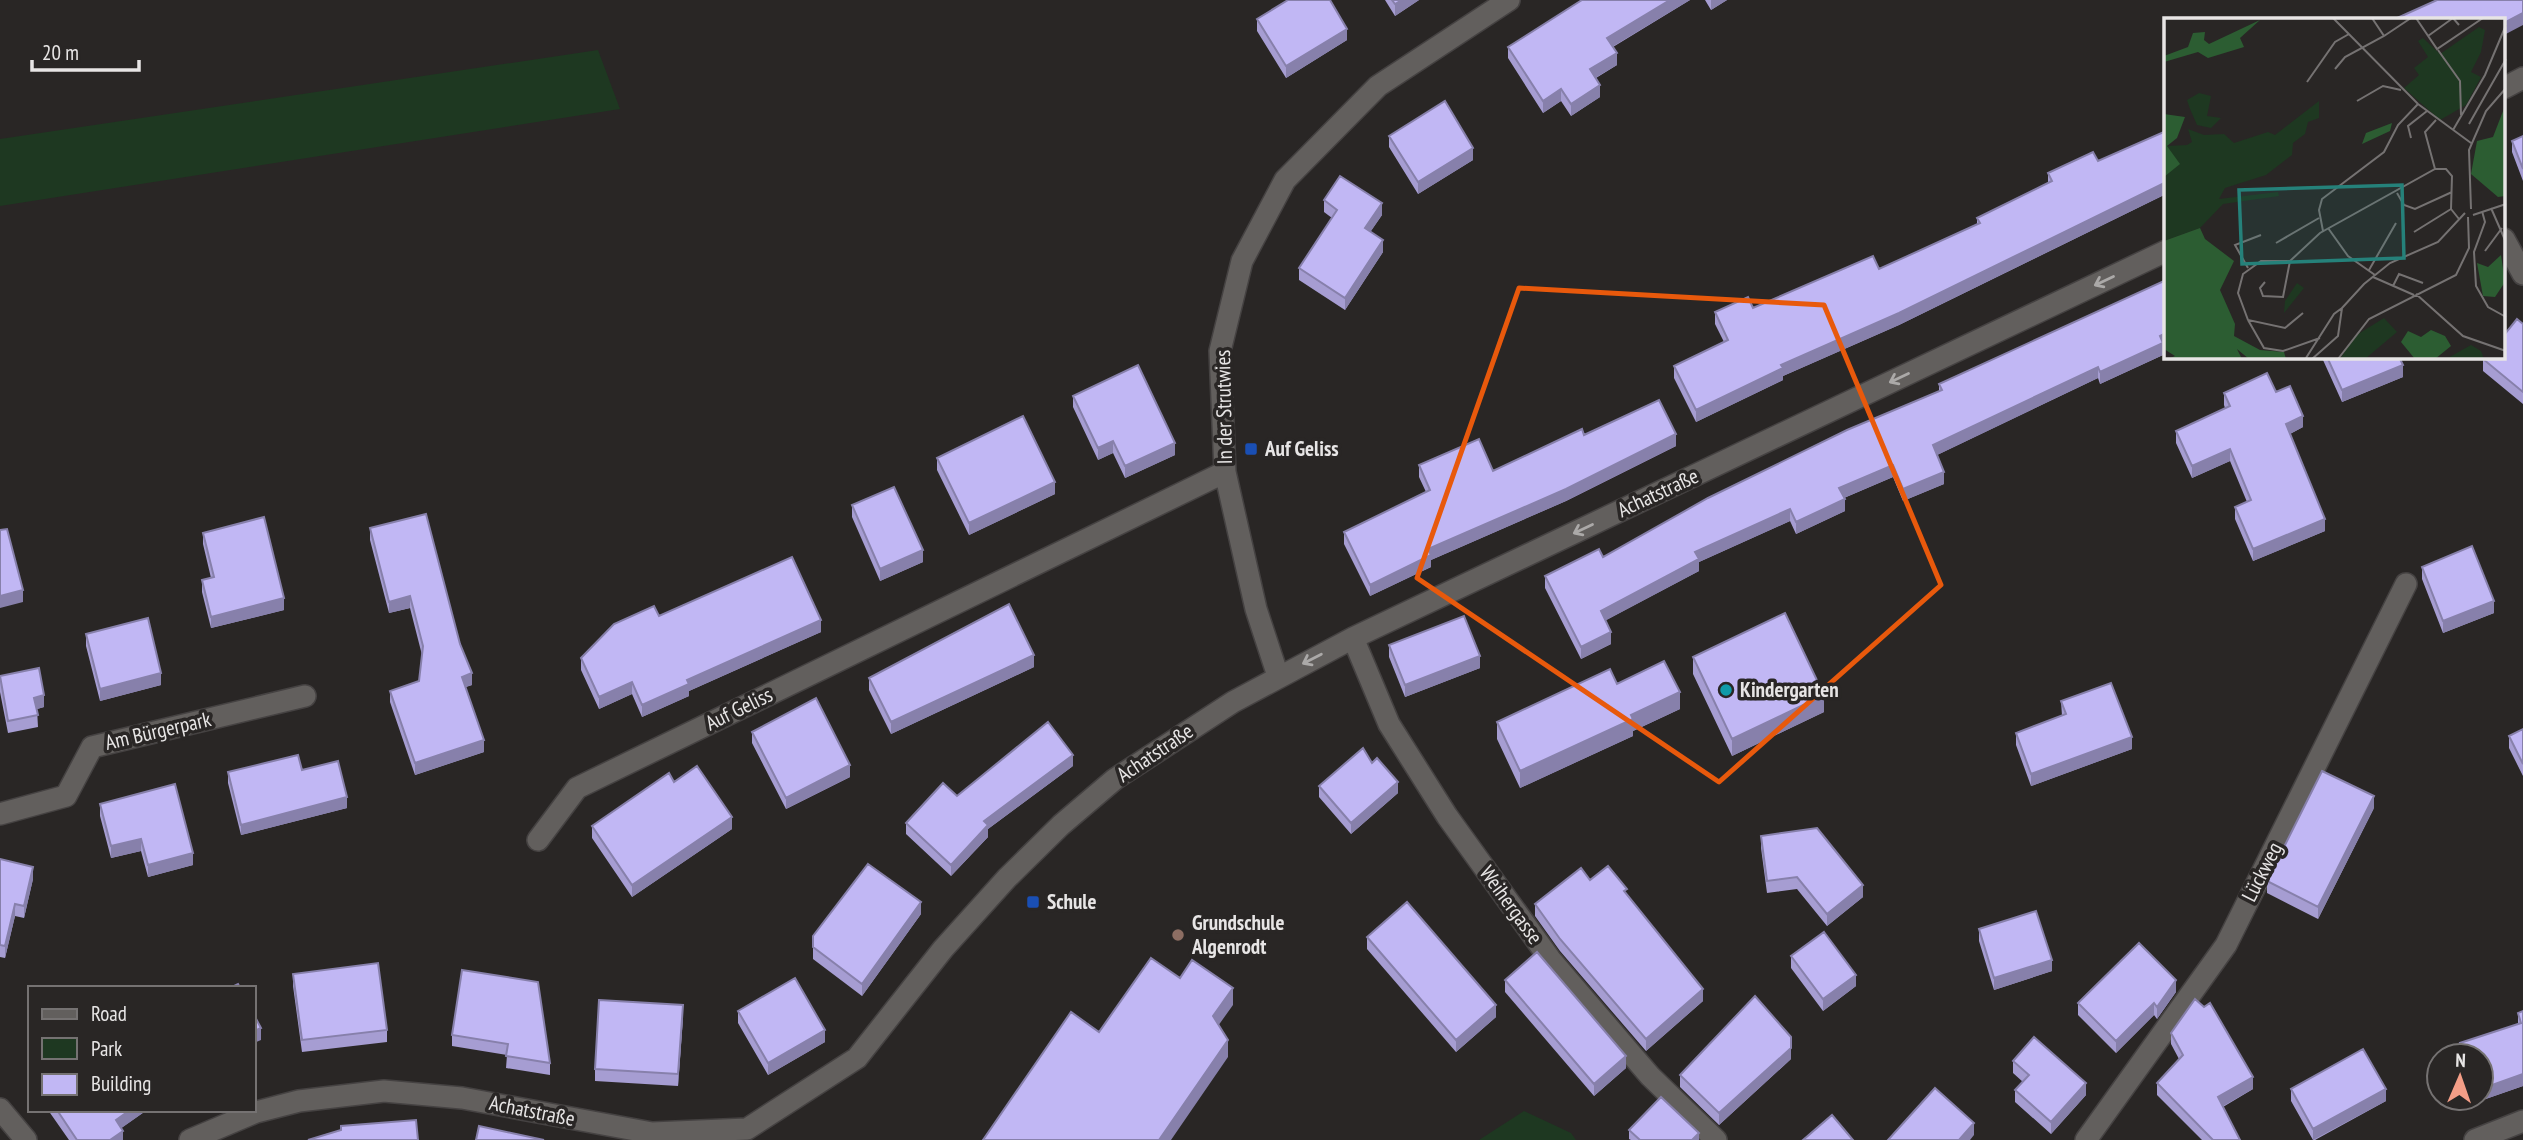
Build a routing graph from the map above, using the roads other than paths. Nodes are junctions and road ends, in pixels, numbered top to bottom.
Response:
1 (1509, 0) edge
2 (2523, 78) edge
3 (2506, 87) edge
4 (2506, 243) edge
5 (2164, 252) edge
6 (2523, 274) edge
7 (1225, 472) junction
8 (2406, 584) dead end
9 (1353, 638) junction
10 (1278, 676) junction
11 (305, 696) dead end
12 (0, 814) edge
13 (538, 840) dead end
14 (0, 1109) edge
15 (2523, 1121) edge
16 (747, 1134) edge
17 (26, 1140) edge
18 (190, 1140) edge
19 (1716, 1140) edge
20 (2086, 1140) edge
21 (2475, 1140) edge

1 - 7 street, In der Strutwies
2 - 3 street
4 - 6 street
5 -> 9 street, Achatstraße
7 - 10 street, In der Strutwies
7 - 13 street, Auf Geliss
8 - 20 street, Lückweg
9 -> 10 street, Achatstraße
9 - 19 street, Weihergasse
10 - 16 street, Achatstraße
11 - 12 street, Am Bürgerpark
14 - 17 street
15 - 21 street
16 - 18 street, Achatstraße

